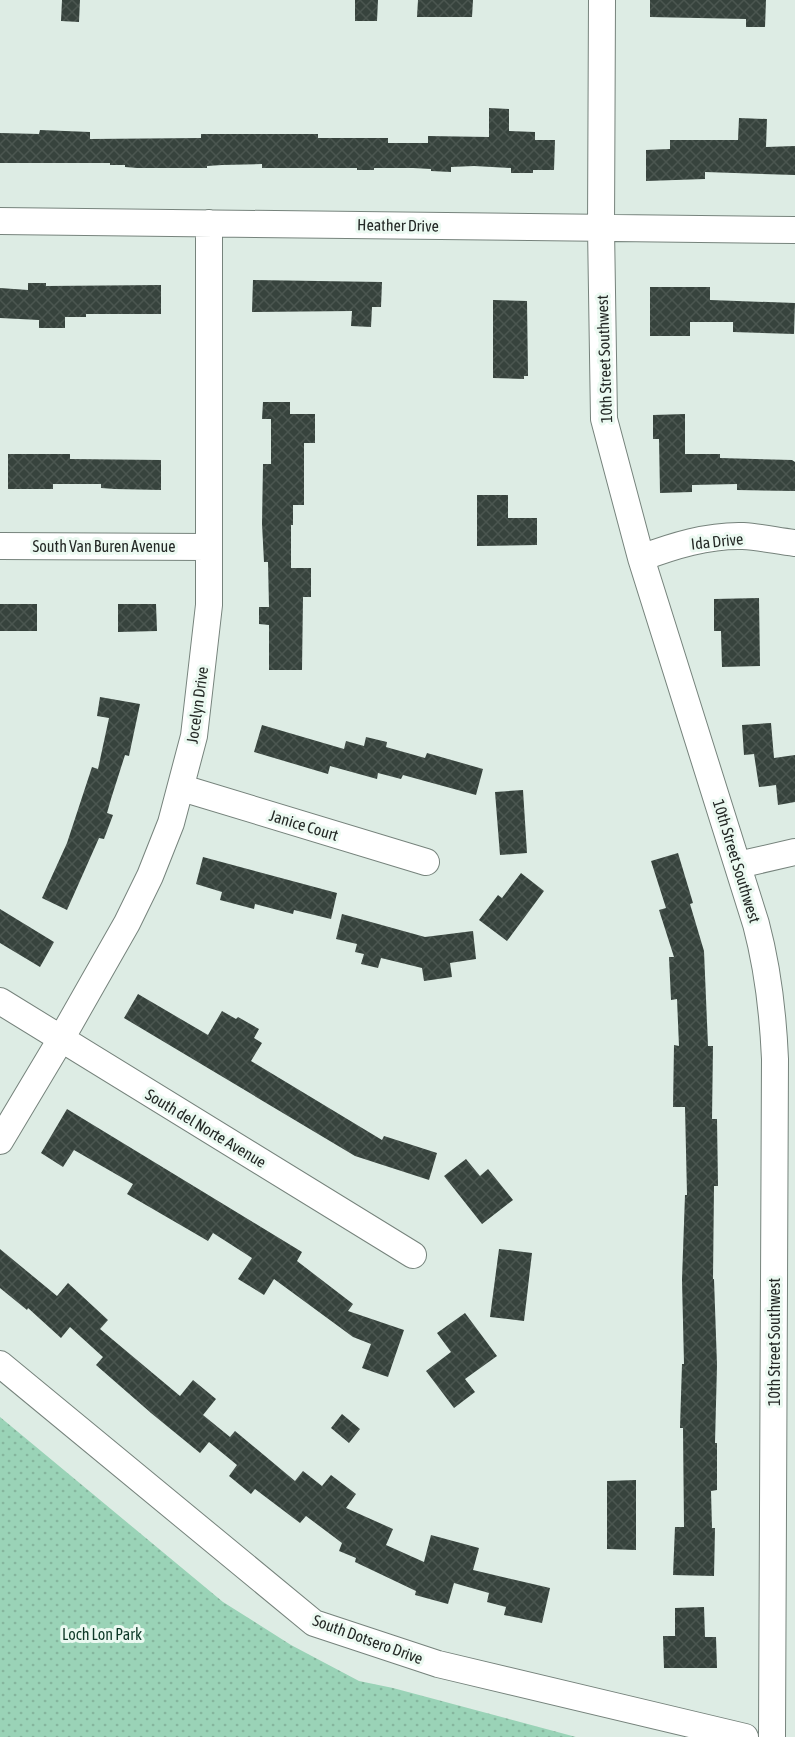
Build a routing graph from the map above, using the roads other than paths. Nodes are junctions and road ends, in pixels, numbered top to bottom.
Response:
1 (602, 0) edge
2 (0, 221) edge
3 (209, 223) junction
4 (601, 228) junction
5 (795, 230) edge
6 (795, 543) edge
7 (0, 546) edge
8 (207, 547) junction
9 (641, 558) junction
10 (182, 788) junction
11 (795, 852) edge
12 (426, 862) dead end
13 (738, 865) junction
14 (0, 1001) edge
15 (61, 1040) junction
16 (0, 1141) edge
17 (784, 1174) edge
18 (413, 1255) dead end
19 (0, 1364) edge
20 (784, 1448) edge
21 (746, 1737) edge
22 (772, 1737) edge

1 - 4 street, 10th Street Southwest
2 - 3 street, Heather Drive
3 - 4 street, Heather Drive
3 - 8 street, Jocelyn Drive
4 - 5 street, Heather Drive
4 - 9 street, 10th Street Southwest
6 - 9 street, Ida Drive
7 - 8 street, South Van Buren Avenue
8 - 10 street, Jocelyn Drive
9 - 13 street, 10th Street Southwest
10 - 12 street, Janice Court
10 - 15 street, Jocelyn Drive
11 - 13 street
13 - 17 street, 10th Street Southwest
14 - 15 street, South del Norte Avenue
15 - 16 street, Jocelyn Drive
15 - 18 street, South del Norte Avenue
17 - 20 street, 10th Street Southwest
19 - 21 street, South Dotsero Drive
20 - 22 street, 10th Street Southwest

